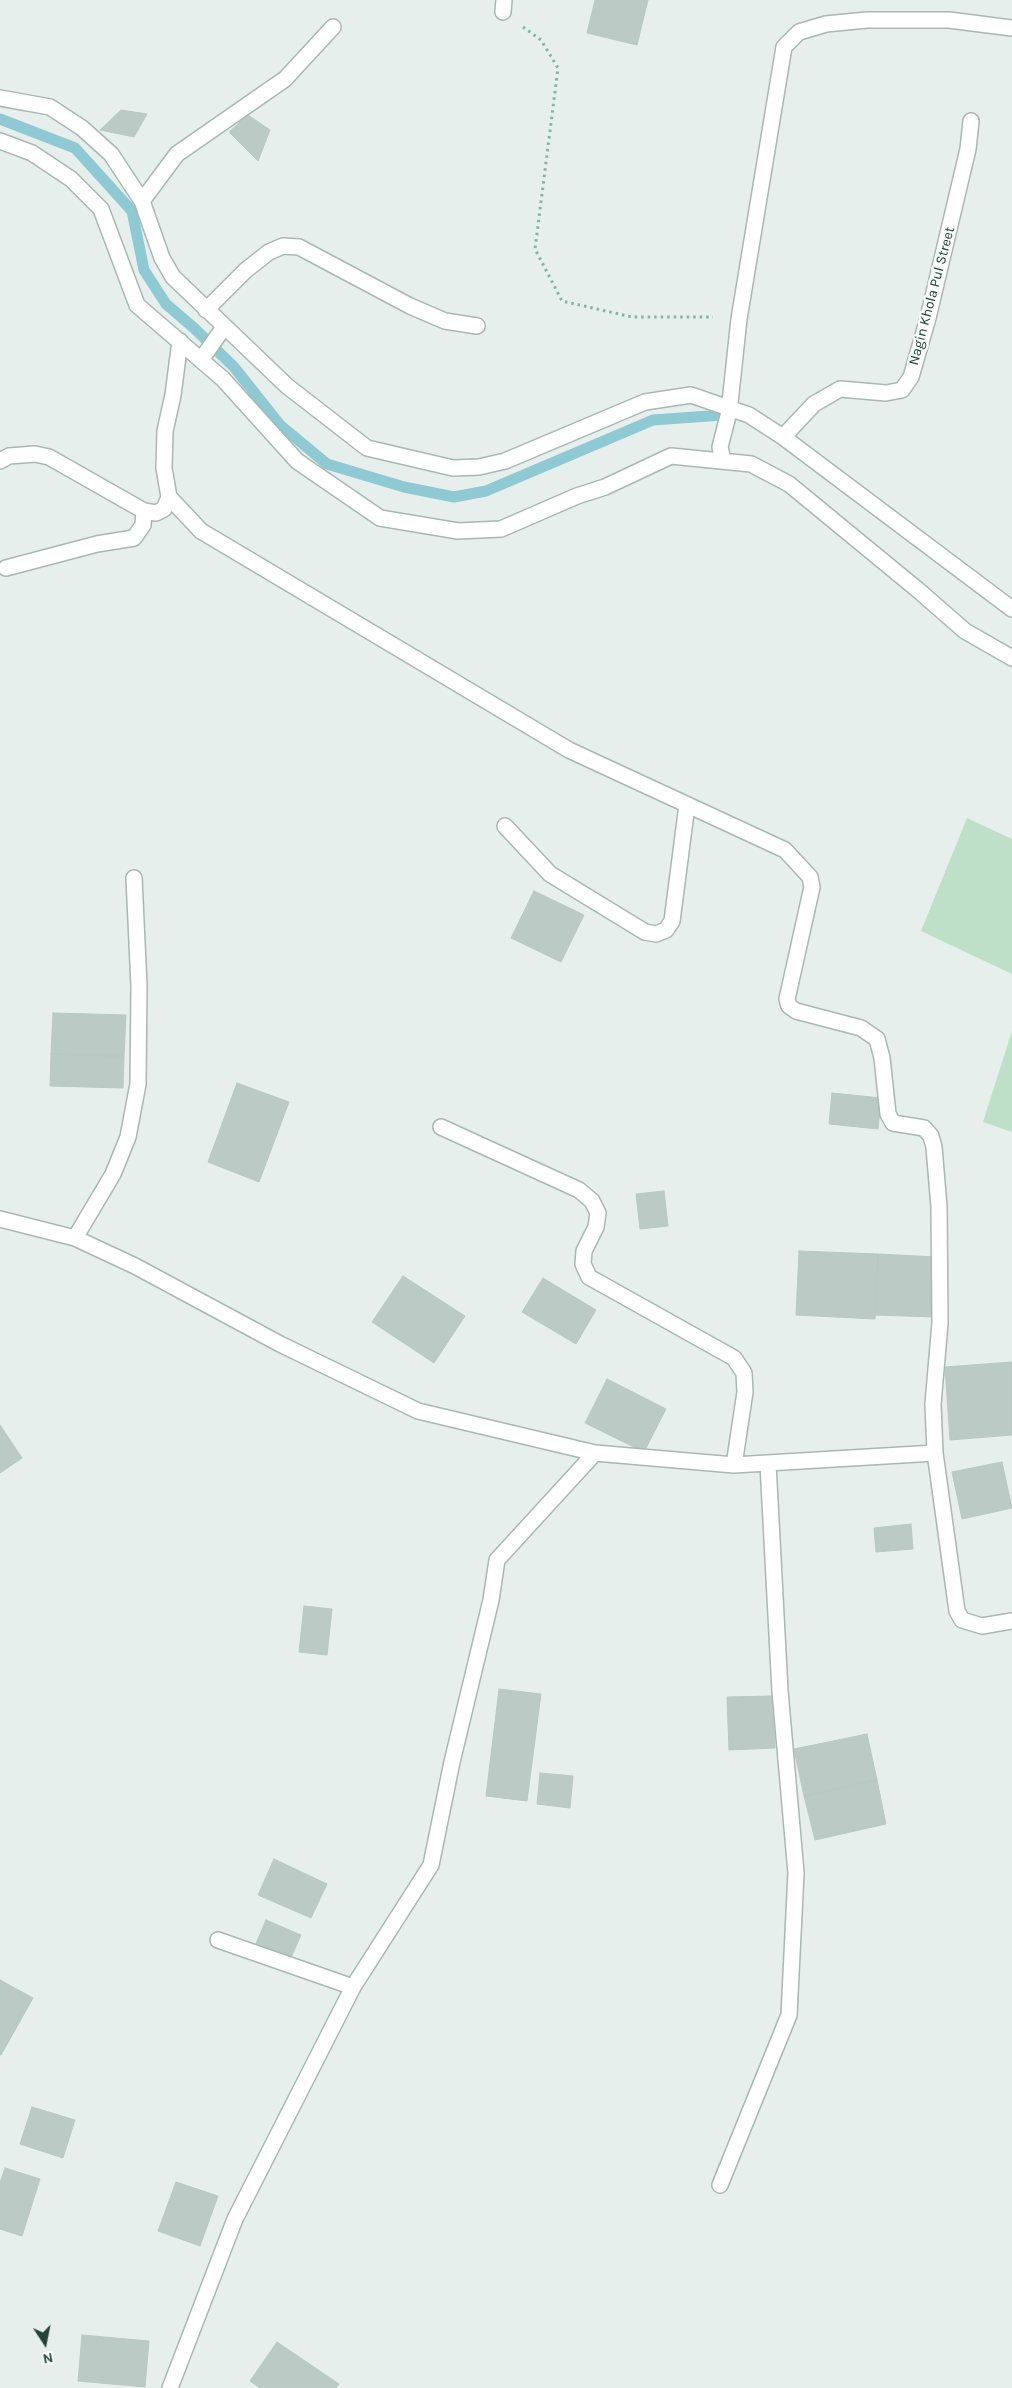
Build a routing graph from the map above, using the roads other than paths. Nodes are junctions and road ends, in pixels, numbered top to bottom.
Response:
1 (333, 28) dead end
2 (1012, 28) edge
3 (0, 98) edge
4 (971, 121) dead end
5 (0, 141) edge
6 (142, 201) junction
7 (206, 310) junction
8 (477, 326) dead end
9 (221, 330) junction
10 (180, 341) junction
11 (204, 356) junction
12 (729, 410) junction
13 (783, 437) junction
14 (721, 454) junction
15 (0, 461) edge
16 (169, 497) junction
17 (144, 511) junction
18 (6, 568) dead end
19 (1012, 609) edge
20 (1012, 658) edge
21 (687, 805) junction
22 (505, 826) dead end
23 (134, 878) dead end
24 (441, 1127) dead end
25 (0, 1219) edge
26 (75, 1238) junction
27 (595, 1453) junction
28 (935, 1453) junction
29 (768, 1464) junction
30 (734, 1465) junction
31 (1012, 1621) edge
32 (218, 1940) dead end
33 (353, 1988) junction
34 (720, 2186) dead end
35 (170, 2388) edge

1 - 6 street
2 - 12 street
3 - 6 street
4 - 13 street, Nagin Khola Pul Street
5 - 10 street
6 - 7 street
7 - 8 street
7 - 9 street
9 - 11 street
9 - 12 street
10 - 11 street
10 - 16 street
11 - 14 street
12 - 13 street
12 - 14 street
13 - 19 street
14 - 20 street
15 - 17 street
16 - 17 street
16 - 21 street
17 - 18 street
21 - 22 street
21 - 28 street
23 - 26 street
24 - 30 street
25 - 26 street
26 - 27 street
27 - 30 street
27 - 33 street
28 - 29 street
28 - 31 street
29 - 30 street
29 - 34 street
32 - 33 street
33 - 35 street

